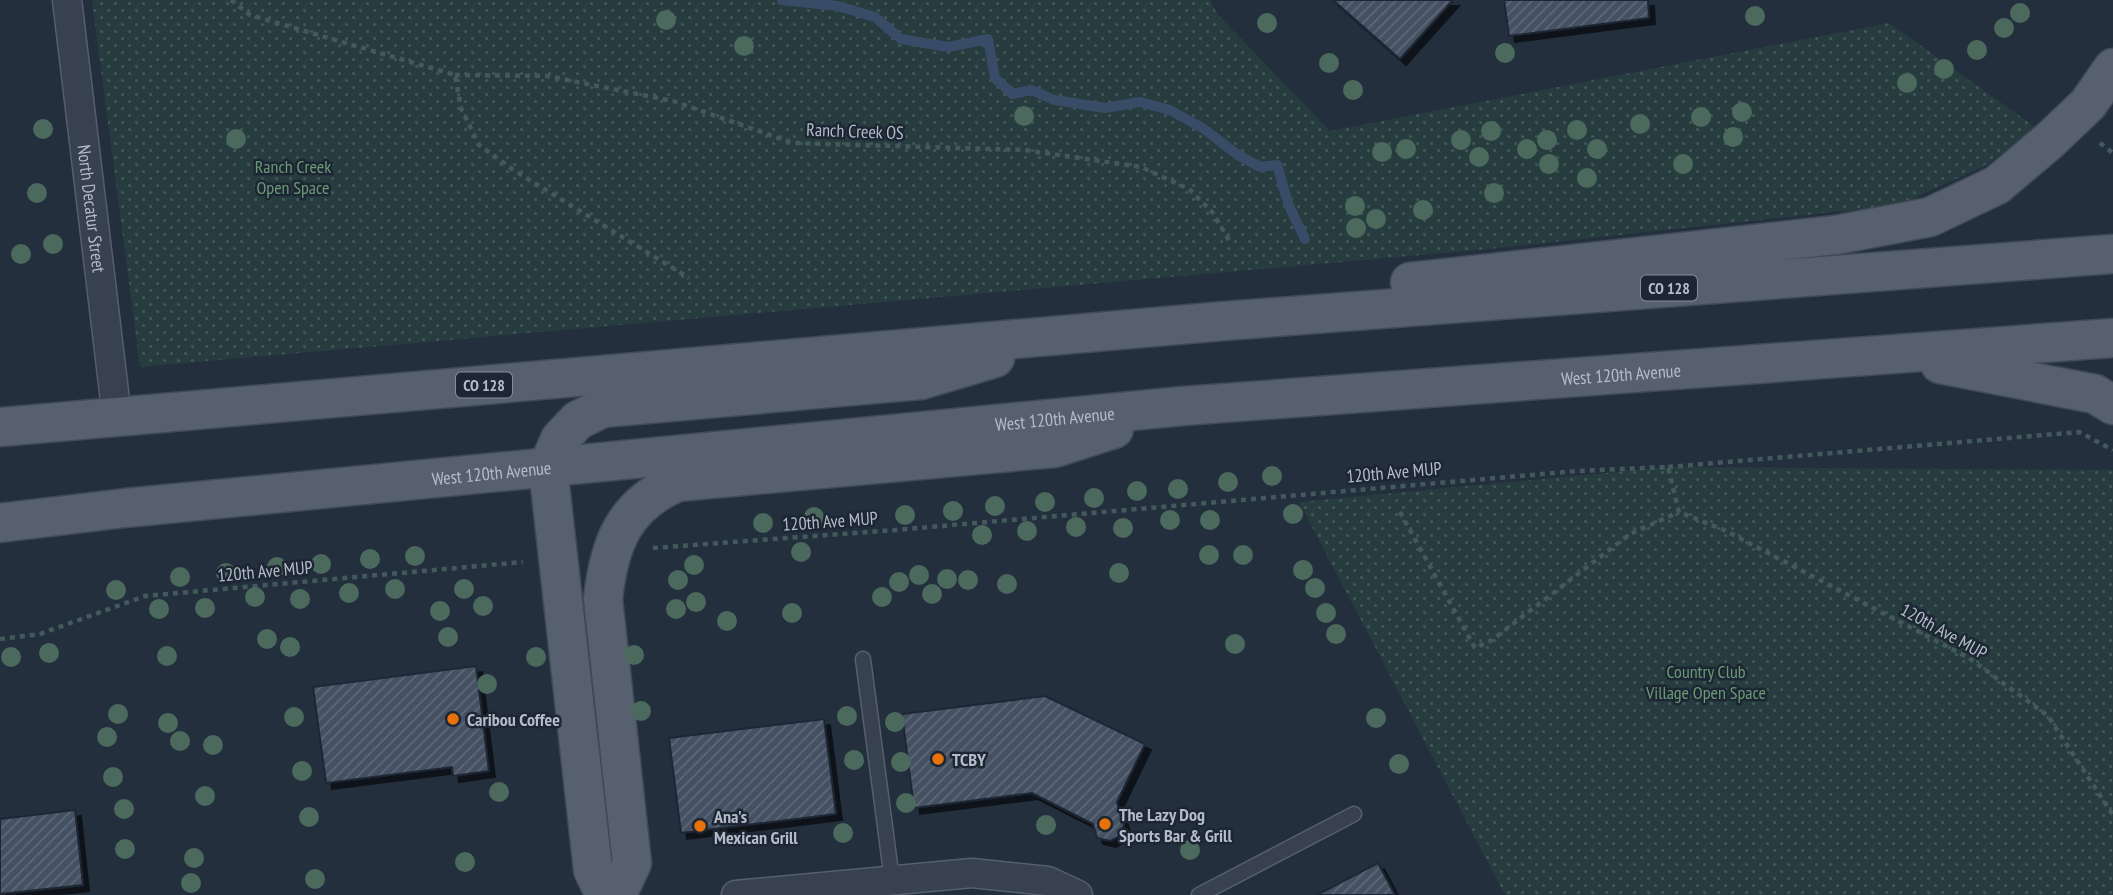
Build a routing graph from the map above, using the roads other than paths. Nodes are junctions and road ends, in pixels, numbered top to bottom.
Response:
1 (67, 0) edge
2 (2113, 68) edge
3 (2113, 254) edge
4 (1224, 321) junction
5 (1074, 335) junction
6 (2113, 338) edge
7 (1887, 355) junction
8 (2113, 405) edge
9 (1183, 406) junction
10 (117, 417) junction
11 (0, 427) edge
12 (548, 467) junction
13 (0, 523) edge
14 (863, 659) dead end
15 (1354, 814) dead end
16 (892, 880) junction
17 (605, 895) edge
18 (617, 895) edge
19 (736, 895) edge
20 (1078, 895) edge
21 (1199, 895) edge

1 - 10 street, North Decatur Street
2 - 4 main road
3 - 4 main road, CO 128
4 - 5 main road, CO 128
5 - 10 main road, CO 128
5 - 12 main road
6 - 7 main road, West 120th Avenue
7 - 8 main road
7 - 9 main road, West 120th Avenue
9 - 12 main road, West 120th Avenue
9 - 18 main road
10 - 11 main road, CO 128
12 - 13 main road, West 120th Avenue
12 - 17 main road
14 - 16 lane
15 - 21 lane
16 - 19 street
16 - 20 street

